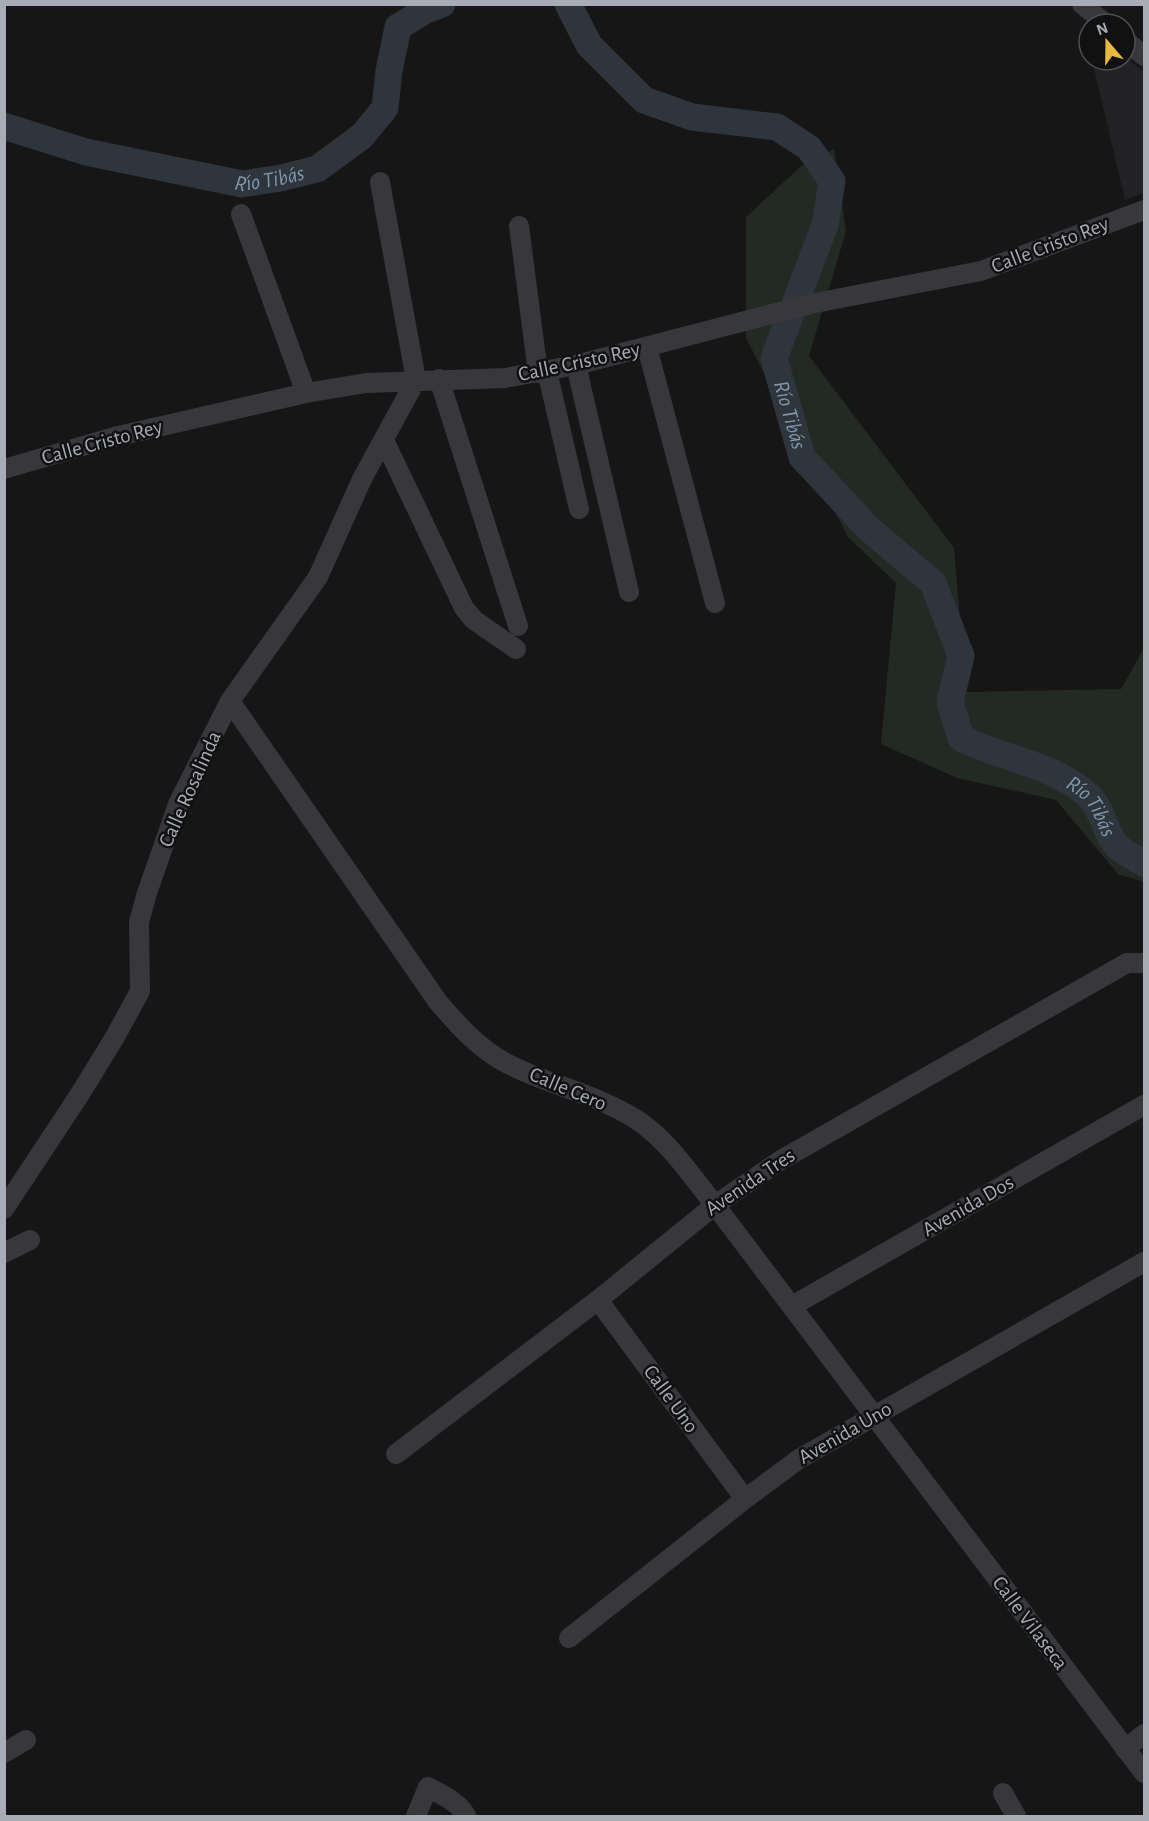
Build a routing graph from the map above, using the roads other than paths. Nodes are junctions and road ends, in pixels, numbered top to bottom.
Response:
1 (380, 182) dead end
2 (1144, 210) edge
3 (240, 214) dead end
4 (519, 226) dead end
5 (647, 347) junction
6 (576, 365) junction
7 (543, 372) junction
8 (439, 379) junction
9 (416, 381) junction
10 (306, 393) junction
11 (384, 440) junction
12 (4, 469) edge
13 (579, 509) dead end
14 (629, 592) dead end
15 (715, 603) dead end
16 (518, 626) dead end
17 (516, 649) dead end
18 (230, 701) junction
19 (1141, 962) edge
20 (1144, 1105) edge
21 (714, 1204) junction
22 (4, 1209) edge
23 (30, 1240) dead end
24 (4, 1253) edge
25 (1144, 1262) edge
26 (598, 1300) junction
27 (792, 1306) junction
28 (874, 1416) junction
29 (396, 1454) dead end
30 (917, 1472) joint
31 (745, 1499) junction
32 (569, 1638) dead end
33 (1144, 1734) edge
34 (26, 1740) dead end
35 (1125, 1749) junction
36 (4, 1753) edge
37 (1144, 1773) edge
38 (1003, 1793) dead end
39 (416, 1816) edge
40 (466, 1816) edge
41 (1016, 1816) edge

1 - 9 street
2 - 5 street, Calle Cristo Rey
3 - 10 street
4 - 7 street
5 - 6 street, Calle Cristo Rey
5 - 15 street
6 - 7 street, Calle Cristo Rey
6 - 14 street
7 - 8 street, Calle Cristo Rey
7 - 13 street
8 - 9 street, Calle Cristo Rey
8 - 16 street
9 - 10 street, Calle Cristo Rey
9 - 11 street, Calle Rosalinda
10 - 12 street, Calle Cristo Rey
11 - 17 street
11 - 18 street, Calle Rosalinda
18 - 21 street, Calle Cero
18 - 22 street, Calle Rosalinda
19 - 21 street, Avenida Tres
20 - 27 street, Avenida Dos
21 - 26 street, Avenida Tres
21 - 27 street, Calle Cero
23 - 24 street
25 - 28 street, Avenida Uno
26 - 29 street, Avenida Tres
26 - 31 street, Calle Uno
27 - 28 street, Calle Cero
28 - 30 street, Calle Cero
28 - 31 street, Avenida Uno
30 - 35 street, Calle Vilaseca
31 - 32 street, Avenida Uno
33 - 35 street
34 - 36 street
35 - 37 street, Calle Vilaseca
38 - 41 street
39 - 40 street

